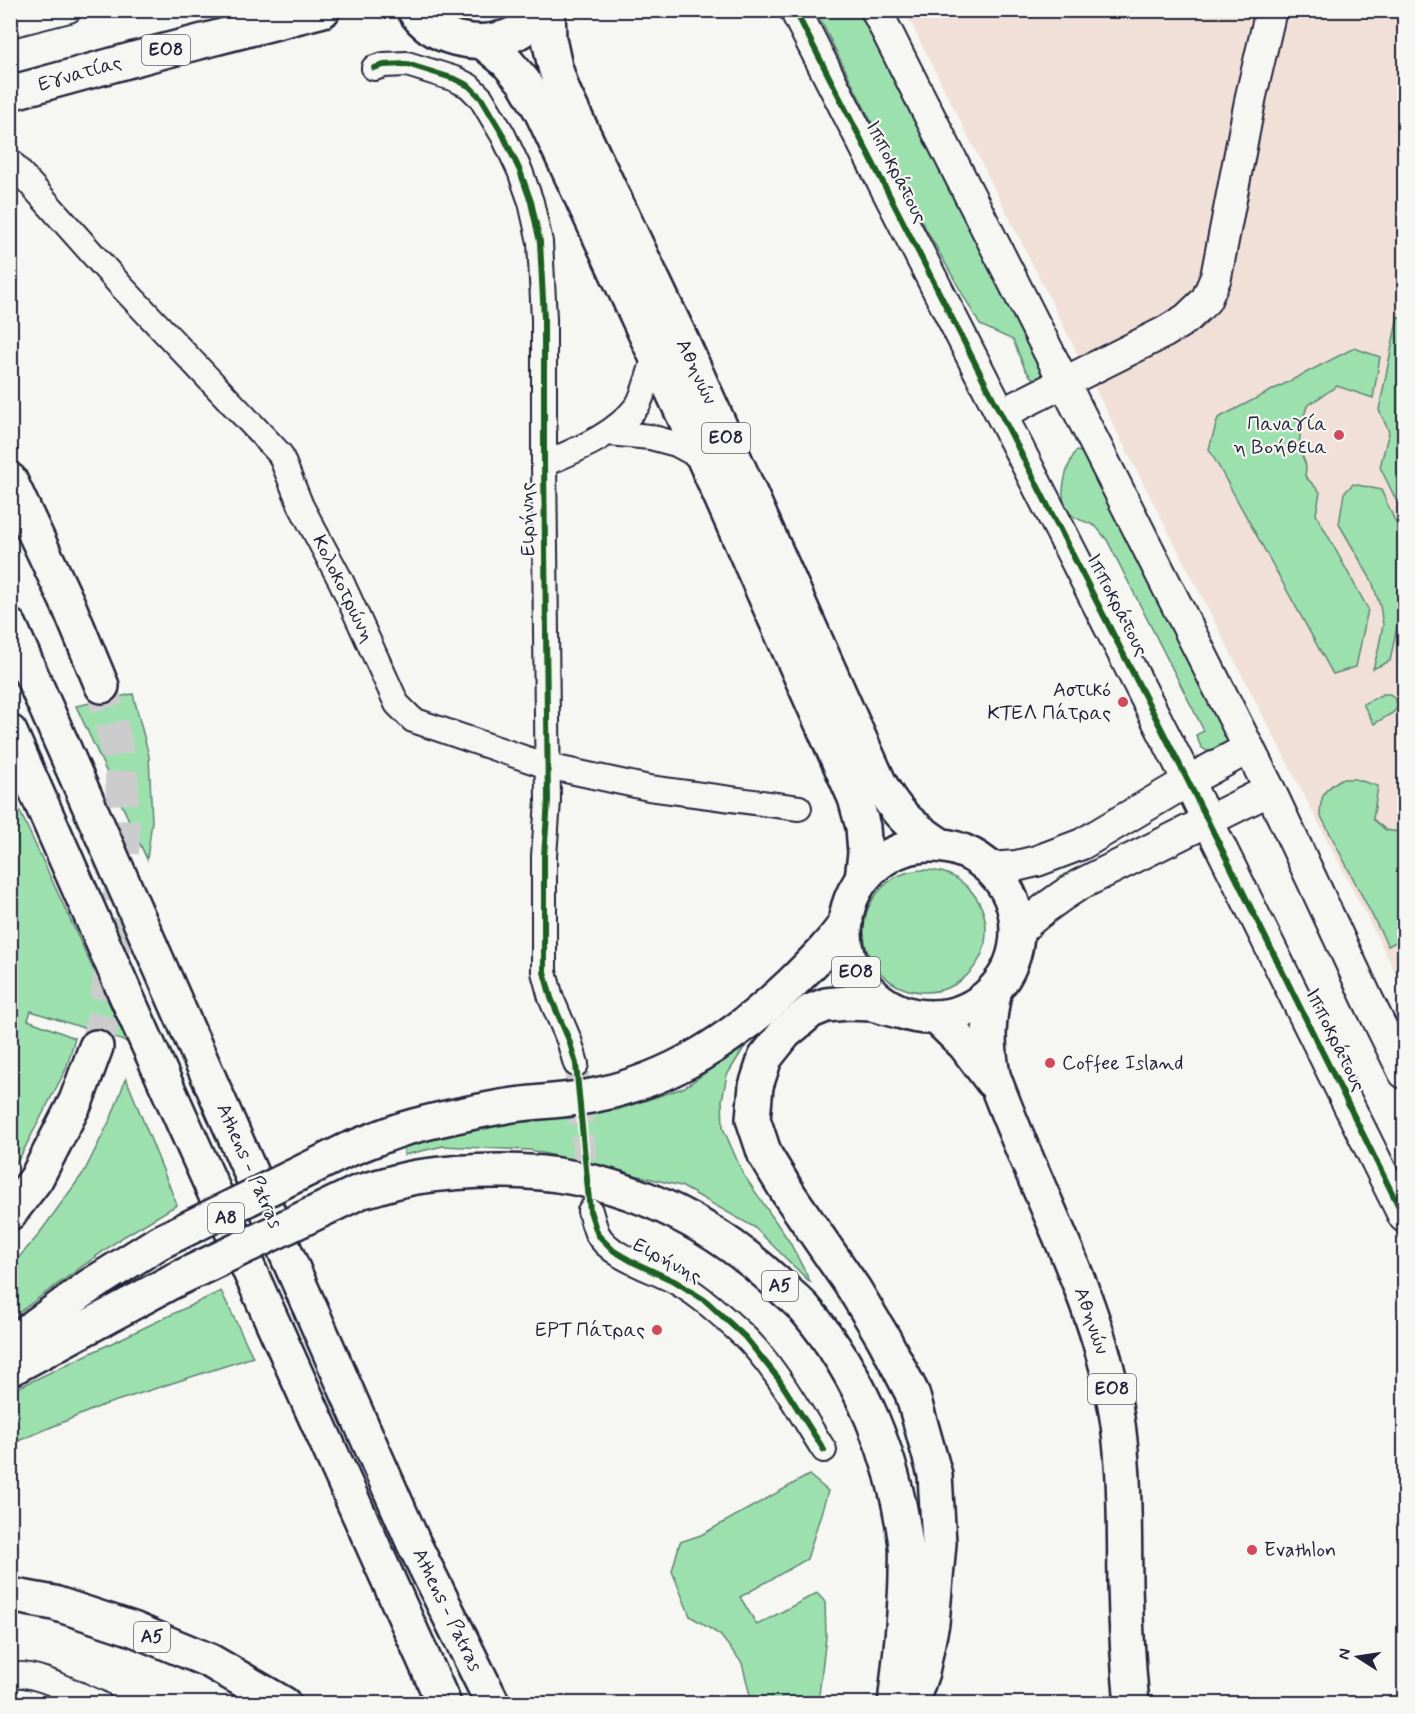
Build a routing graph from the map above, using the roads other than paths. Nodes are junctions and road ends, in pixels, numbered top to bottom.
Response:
1 (69, 10) edge
2 (323, 10) edge
3 (546, 10) edge
4 (795, 10) edge
5 (876, 10) edge
6 (1271, 10) edge
7 (411, 12) edge
8 (10, 26) edge
9 (483, 42) junction
10 (374, 68) dead end
11 (10, 93) edge
12 (10, 161) edge
13 (656, 353) junction
14 (1064, 382) junction
15 (1001, 414) junction
16 (609, 433) junction
17 (704, 459) junction
18 (544, 464) junction
19 (10, 480) edge
20 (10, 626) edge
21 (102, 686) tunnel mouth
22 (10, 732) edge
23 (1249, 748) junction
24 (547, 766) junction
25 (1188, 781) junction
26 (1270, 790) junction
27 (799, 808) dead end
28 (1208, 821) junction
29 (940, 845) junction
30 (990, 868) junction
31 (862, 879) junction
32 (846, 922) junction
33 (1017, 933) junction
34 (995, 988) junction
35 (898, 1011) junction
36 (936, 1017) junction
37 (96, 1047) tunnel mouth
38 (576, 1064) tunnel mouth
39 (1404, 1073) edge
40 (1001, 1095) junction
41 (590, 1211) tunnel mouth
42 (10, 1214) edge
43 (1404, 1217) edge
44 (10, 1344) edge
45 (10, 1369) edge
46 (824, 1450) dead end
47 (10, 1596) edge
48 (10, 1676) edge
49 (100, 1704) edge
50 (284, 1704) edge
51 (444, 1704) edge
52 (493, 1704) edge
53 (895, 1704) edge
54 (911, 1704) edge
55 (1132, 1704) edge

1 - 8 street
2 - 11 main road, Εγνατίας / ΕΟ8
3 - 9 main road, Αθηνών / ΕΟ8
3 - 29 main road, Αθηνών / ΕΟ8
4 - 15 street, Ιπποκράτους
5 - 14 street
6 - 14 street
7 - 9 main road, Αθηνών / ΕΟ8
9 - 13 main road, Αθηνών / ΕΟ8
10 - 18 street, Ειρήνης
12 - 24 street, Κολοκοτρώνη
13 - 16 street
13 - 17 main road, Αθηνών / ΕΟ8
14 - 15 street
14 - 23 street
15 - 25 street, Ιπποκράτους
16 - 17 street
16 - 18 street
17 - 31 main road, Αθηνών / ΕΟ8
18 - 24 street, Ειρήνης
19 - 21 main road
20 - 52 main road, Athens - Patras / Α8
22 - 51 main road, Athens - Patras / Α8
23 - 25 street
23 - 26 street
24 - 27 street, Κολοκοτρώνη
24 - 38 street, Ειρήνης
25 - 28 street, Ιπποκράτους
25 - 30 street
26 - 28 street
26 - 39 street
28 - 33 street
28 - 43 street, Ιπποκράτους
29 - 30 main road, Αθηνών / ΕΟ8
29 - 31 main road, Αθηνών / ΕΟ8
30 - 33 main road, Αθηνών / ΕΟ8
31 - 32 main road, Αθηνών / ΕΟ8
32 - 35 main road, Αθηνών / ΕΟ8
32 - 44 main road, bridge
33 - 34 main road, Αθηνών / ΕΟ8
34 - 36 main road, Αθηνών / ΕΟ8
34 - 40 main road, Αθηνών / ΕΟ8
35 - 36 main road, Αθηνών / ΕΟ8
35 - 54 main road
36 - 40 main road, Αθηνών / ΕΟ8
37 - 42 main road
40 - 55 main road, Αθηνών / ΕΟ8
41 - 46 street, Ειρήνης
45 - 53 main road, Α5, bridge
47 - 50 main road, Α5
48 - 49 street

